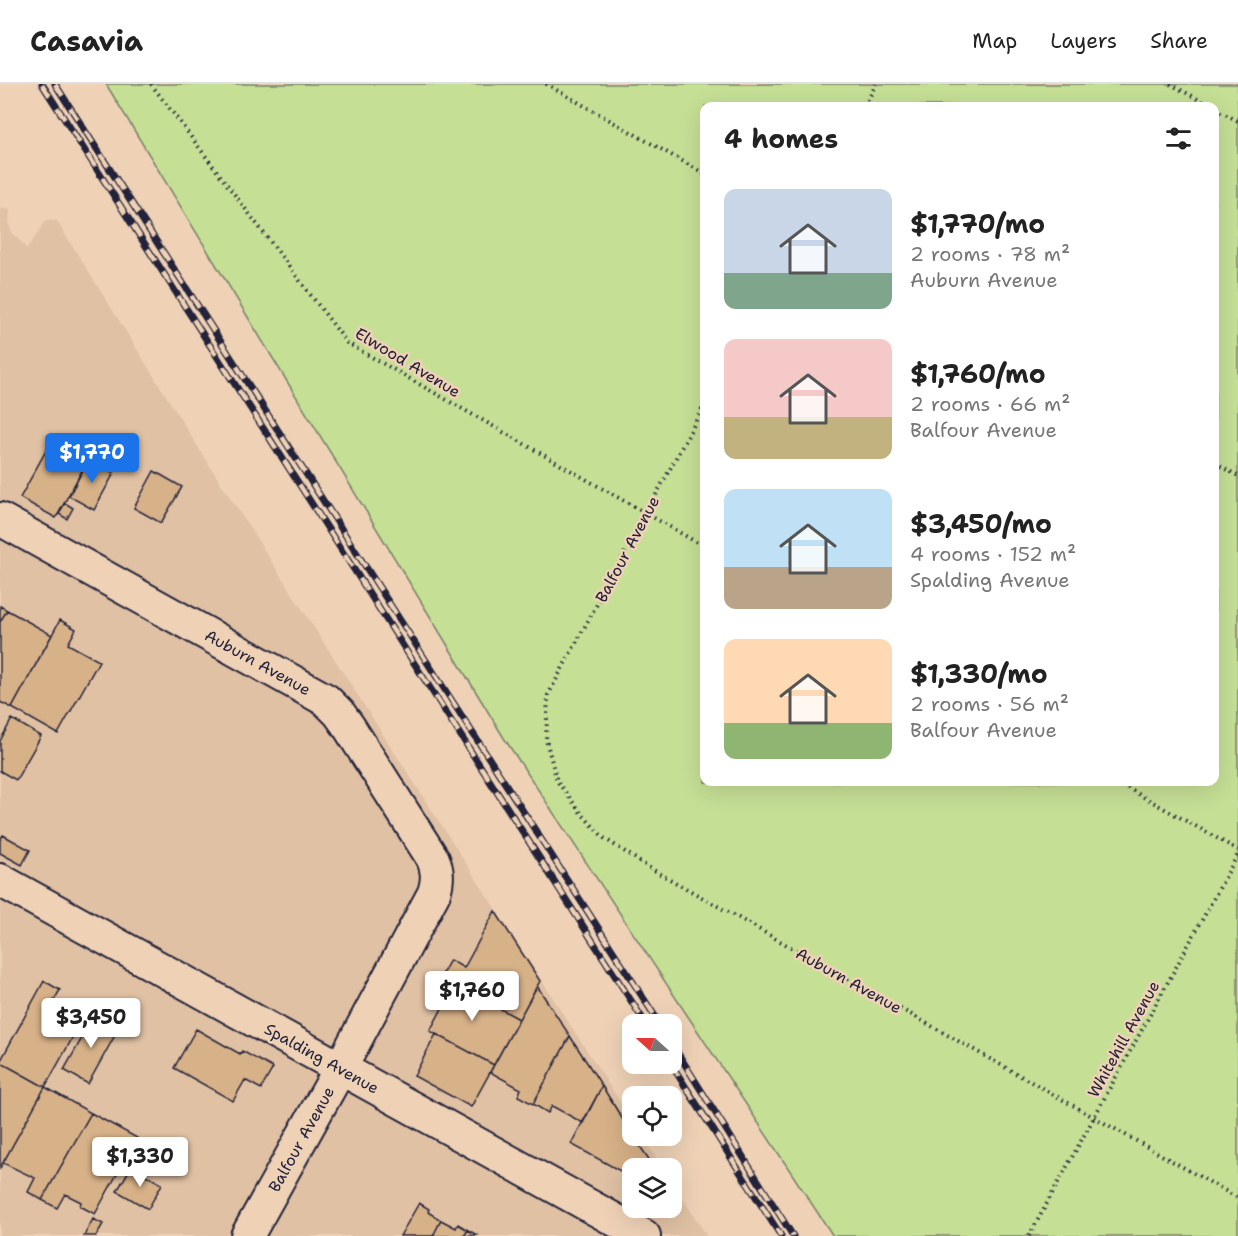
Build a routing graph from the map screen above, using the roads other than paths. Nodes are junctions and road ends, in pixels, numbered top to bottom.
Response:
1 (0, 519) edge
2 (0, 880) edge
3 (438, 883) joint
4 (340, 1069) junction
5 (247, 1236) edge
6 (644, 1236) edge

1 - 3 street, Auburn Avenue
2 - 4 street, Spalding Avenue
3 - 4 street, Balfour Avenue
4 - 5 street, Balfour Avenue
4 - 6 street, Spalding Avenue

